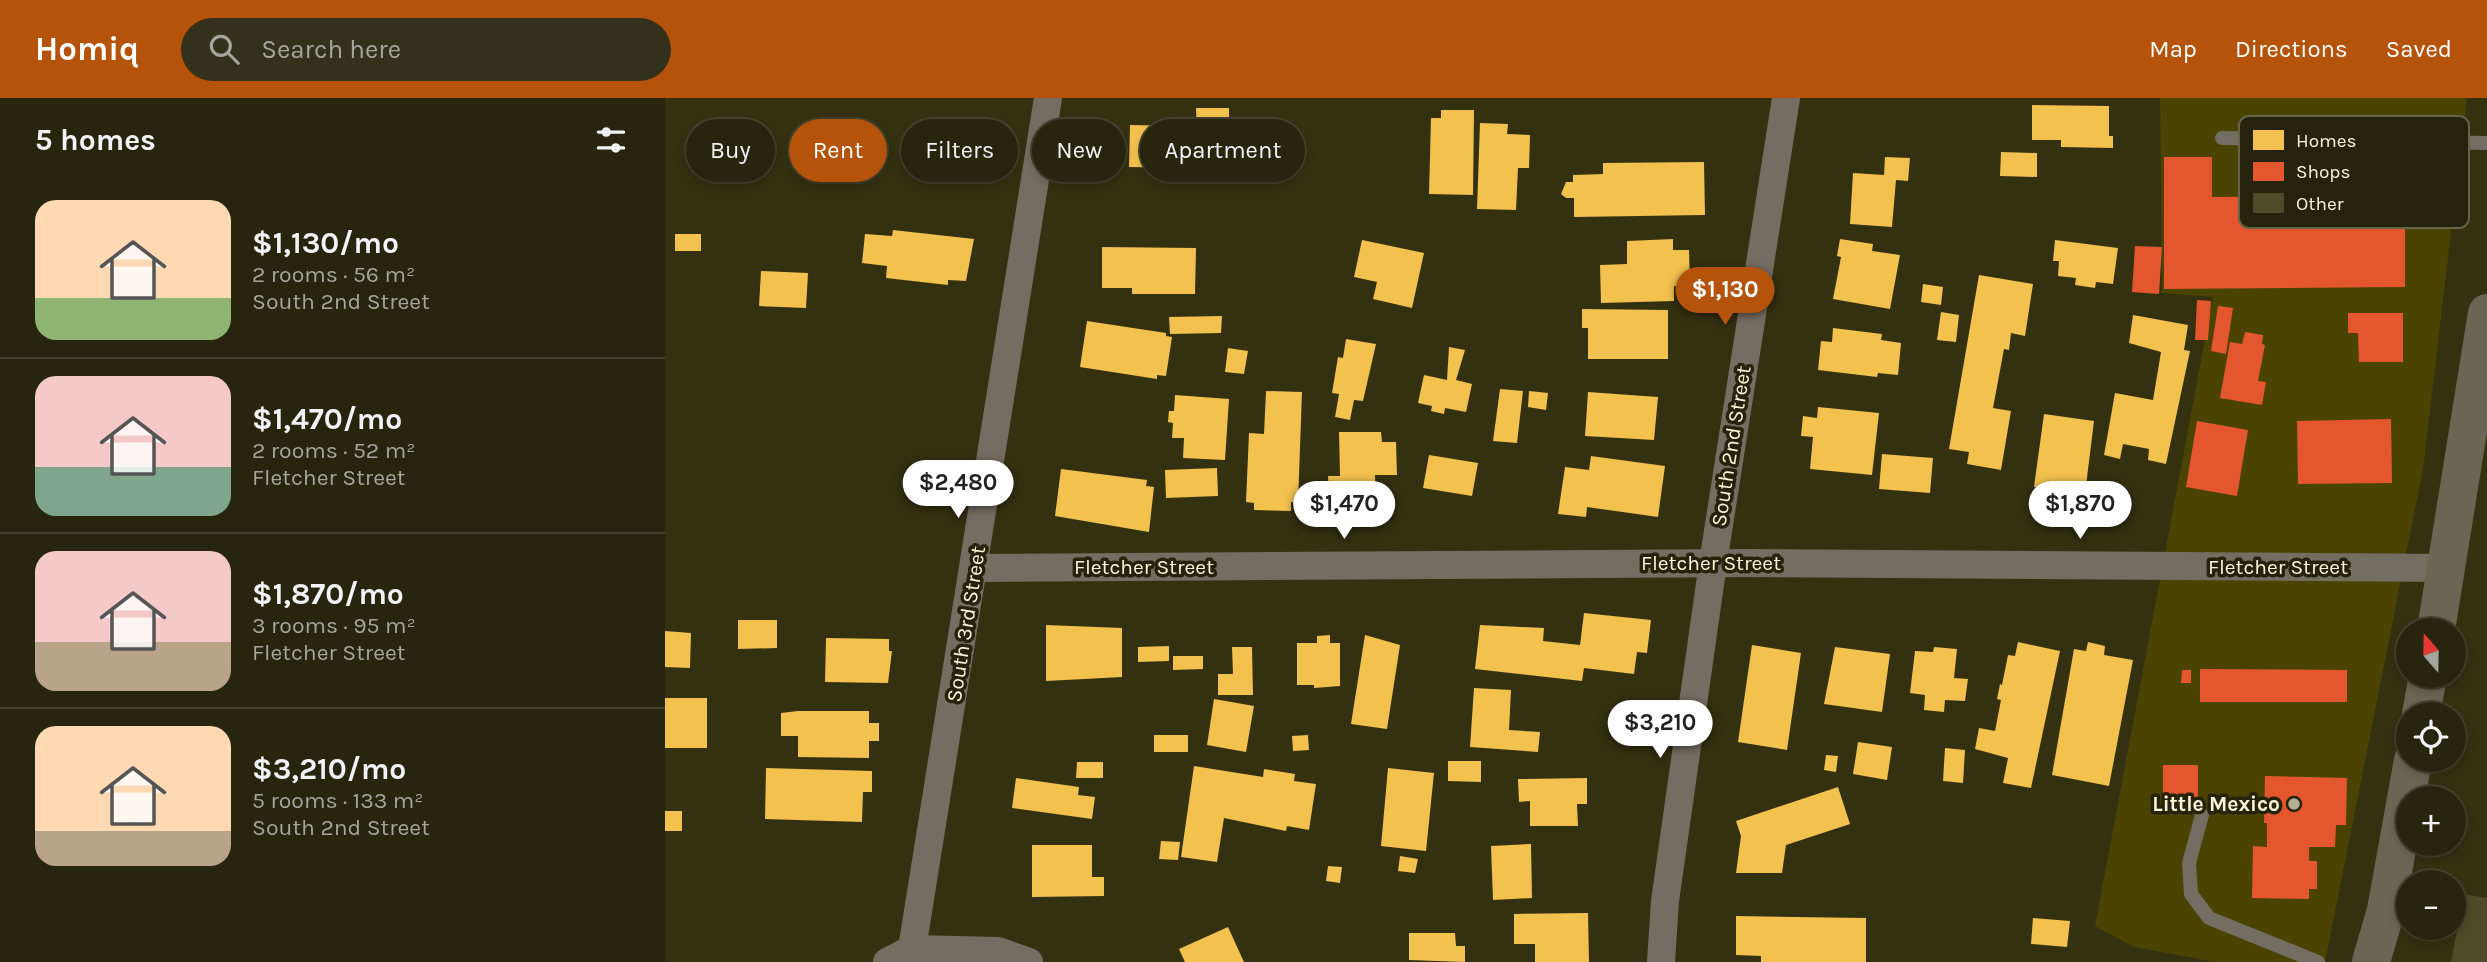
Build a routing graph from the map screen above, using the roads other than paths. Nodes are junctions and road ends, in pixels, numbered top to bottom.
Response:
1 (1048, 98) edge
2 (1786, 98) edge
3 (2222, 138) dead end
4 (2239, 138) edge
5 (2469, 143) edge
6 (2487, 143) edge
7 (2487, 313) edge
8 (1713, 563) junction
9 (975, 568) junction
10 (2447, 568) junction
11 (2438, 618) edge
12 (2411, 772) edge
13 (2202, 815) dead end
14 (912, 949) junction
15 (887, 962) edge
16 (1029, 962) edge
17 (1661, 962) edge
18 (2318, 962) edge
19 (2371, 962) edge

1 - 9 street, South 3rd Street
2 - 8 street, South 2nd Street
3 - 4 lane
5 - 6 lane
7 - 10 main road
8 - 9 street, Fletcher Street
8 - 10 street, Fletcher Street
8 - 17 street, South 2nd Street
9 - 14 street, South 3rd Street
10 - 11 main road
12 - 19 main road
13 - 18 lane
14 - 15 street
14 - 16 street

